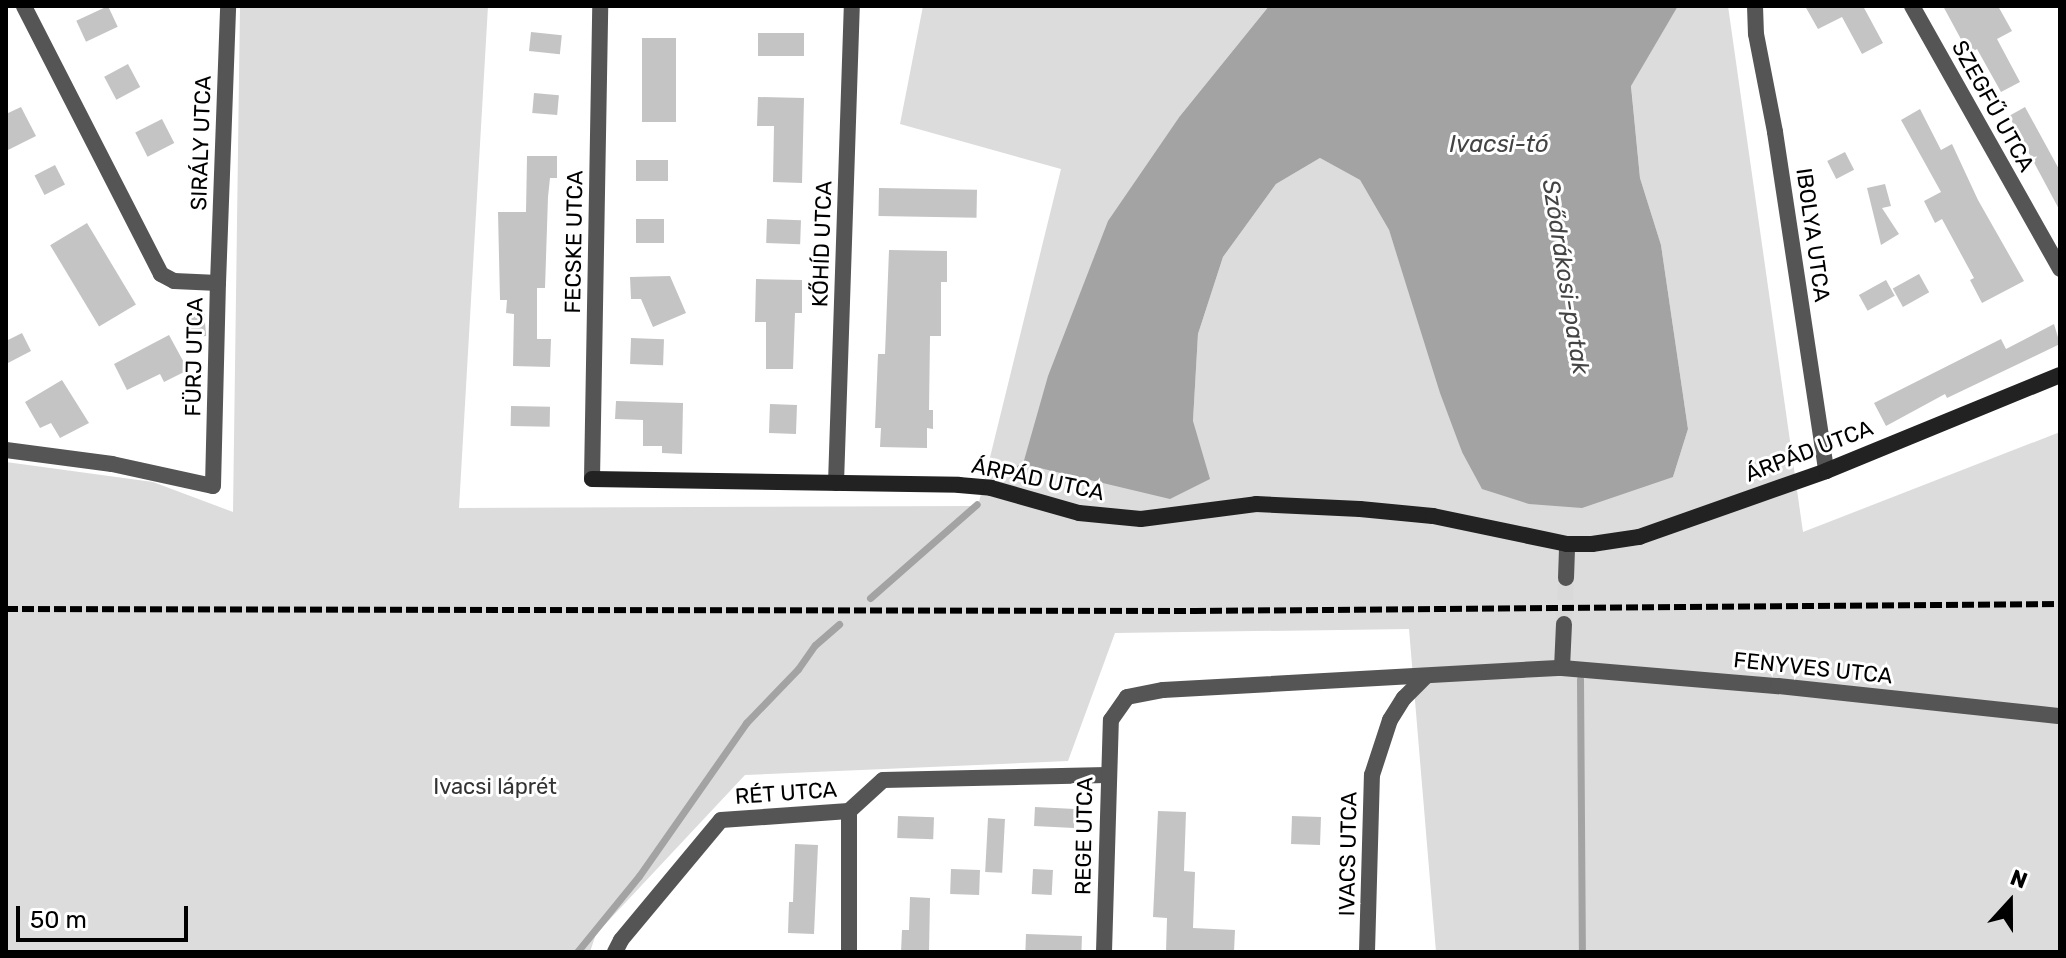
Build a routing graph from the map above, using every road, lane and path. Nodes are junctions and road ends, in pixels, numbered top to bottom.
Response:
1 (24, 6) edge
2 (228, 6) edge
3 (600, 6) edge
4 (852, 6) edge
5 (1755, 6) edge
6 (1912, 6) edge
7 (2060, 269) edge
8 (218, 283) junction
9 (2060, 375) edge
10 (6, 450) edge
11 (1826, 471) junction
12 (592, 479) joint
13 (836, 483) junction
14 (1567, 544) junction
15 (1566, 578) tunnel mouth
16 (1564, 624) tunnel mouth
17 (1562, 668) junction
18 (1425, 677) junction
19 (2060, 716) edge
20 (1111, 720) joint
21 (1107, 775) junction
22 (849, 811) junction
23 (615, 952) edge
24 (849, 952) edge
25 (1104, 952) edge
26 (1367, 952) edge

1 - 8 street, FÜRJ UTCA
2 - 8 street, SIRÁLY UTCA
3 - 12 street, FECSKE UTCA
4 - 13 street, KŐHÍD UTCA
5 - 11 street, IBOLYA UTCA
6 - 7 street, SZEGFŰ UTCA
8 - 10 street, FÜRJ UTCA
9 - 11 street, ÁRPÁD UTCA
11 - 14 street, ÁRPÁD UTCA
12 - 13 street, ÁRPÁD UTCA
13 - 14 street, ÁRPÁD UTCA
14 - 15 street
16 - 17 street
17 - 18 street, FENYVES UTCA
17 - 19 street, FENYVES UTCA
18 - 20 street, FENYVES UTCA
18 - 26 street, IVACS UTCA
20 - 21 street, REGE UTCA
21 - 22 street, RÉT UTCA
21 - 25 street, REGE UTCA
22 - 23 street, RÉT UTCA
22 - 24 street

